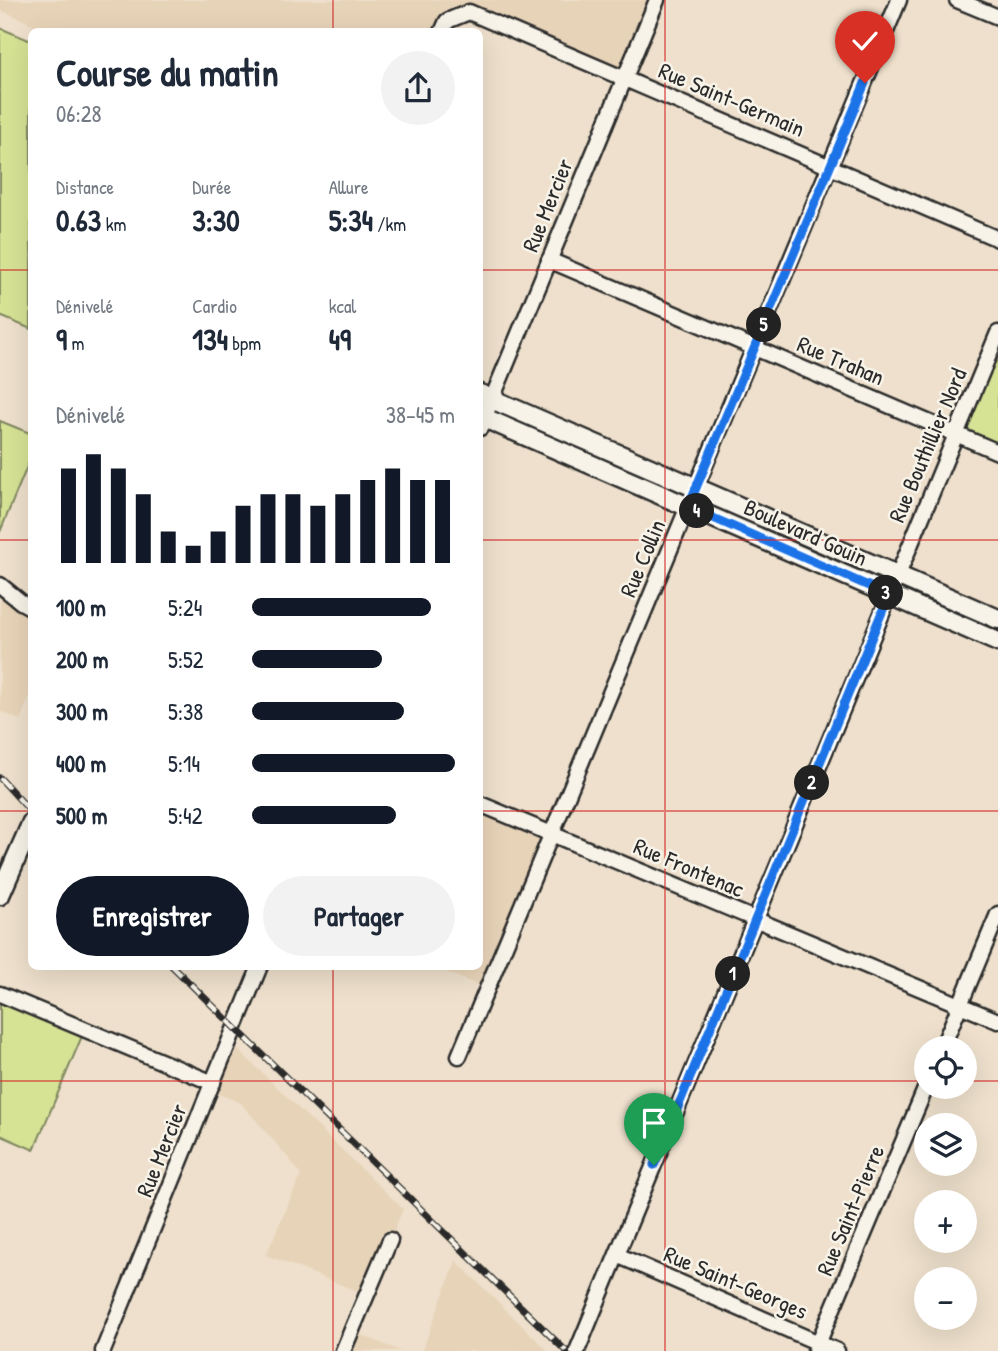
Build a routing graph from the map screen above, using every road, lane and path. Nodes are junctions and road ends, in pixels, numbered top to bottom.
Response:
1 (657, 0) edge
2 (899, 0) edge
3 (957, 0) edge
4 (998, 18) edge
5 (445, 26) edge
6 (624, 78) junction
7 (830, 167) junction
8 (998, 239) edge
9 (549, 260) junction
10 (998, 333) edge
11 (755, 348) junction
12 (486, 397) edge
13 (483, 422) edge
14 (956, 434) junction
15 (998, 452) edge
16 (696, 488) junction
17 (688, 507) junction
18 (898, 575) junction
19 (0, 585) edge
20 (889, 595) junction
21 (28, 606) edge
22 (998, 619) edge
23 (998, 642) edge
24 (483, 805) edge
25 (28, 831) edge
26 (551, 834) junction
27 (0, 895) edge
28 (998, 914) edge
29 (755, 919) junction
30 (258, 970) edge
31 (0, 993) edge
32 (960, 1005) junction
33 (998, 1021) edge
34 (947, 1036) edge
35 (459, 1056) dead end
36 (213, 1083) junction
37 (921, 1099) edge
38 (390, 1240) dead end
39 (617, 1255) junction
40 (817, 1347) edge
41 (103, 1351) edge
42 (343, 1351) edge
43 (577, 1351) edge
44 (837, 1351) edge

1 - 6 street, Rue Mercier
2 - 7 street, Rue Collin
3 - 4 street
5 - 6 street, Rue Saint-Germain
6 - 7 street, Rue Saint-Germain
6 - 9 street, Rue Mercier
7 - 8 street, Rue Saint-Germain
7 - 11 street, Rue Collin
9 - 11 street, Rue Trahan
9 - 12 street, Rue Mercier
10 - 14 street, Rue Bouthillier Nord
11 - 14 street, Rue Trahan
11 - 16 street, Rue Collin
12 - 16 street, Boulevard Gouin
13 - 17 street, Boulevard Gouin
14 - 15 street, Rue Trahan
14 - 18 street, Rue Bouthillier Nord
16 - 17 street, Rue Collin
16 - 18 street, Boulevard Gouin
17 - 20 street, Boulevard Gouin
17 - 26 street, Rue Collin
18 - 20 street, Rue Bouthillier Nord
18 - 22 street, Boulevard Gouin
19 - 21 street
20 - 23 street, Boulevard Gouin
20 - 29 street, Rue Bouthillier Nord
24 - 26 street, Rue Frontenac
25 - 27 street
26 - 29 street, Rue Frontenac
26 - 35 street, Rue Collin
28 - 32 street
29 - 32 street, Rue Frontenac
29 - 39 street, Rue Bouthillier Nord
30 - 36 street, Rue Mercier
31 - 36 street
32 - 33 street, Rue Frontenac
32 - 34 street
36 - 41 street, Rue Mercier
37 - 40 street, Rue Saint-Pierre
38 - 42 street
39 - 40 street, Rue Saint-Georges
39 - 43 street, Rue Bouthillier Nord
40 - 44 street, Rue Saint-Georges

